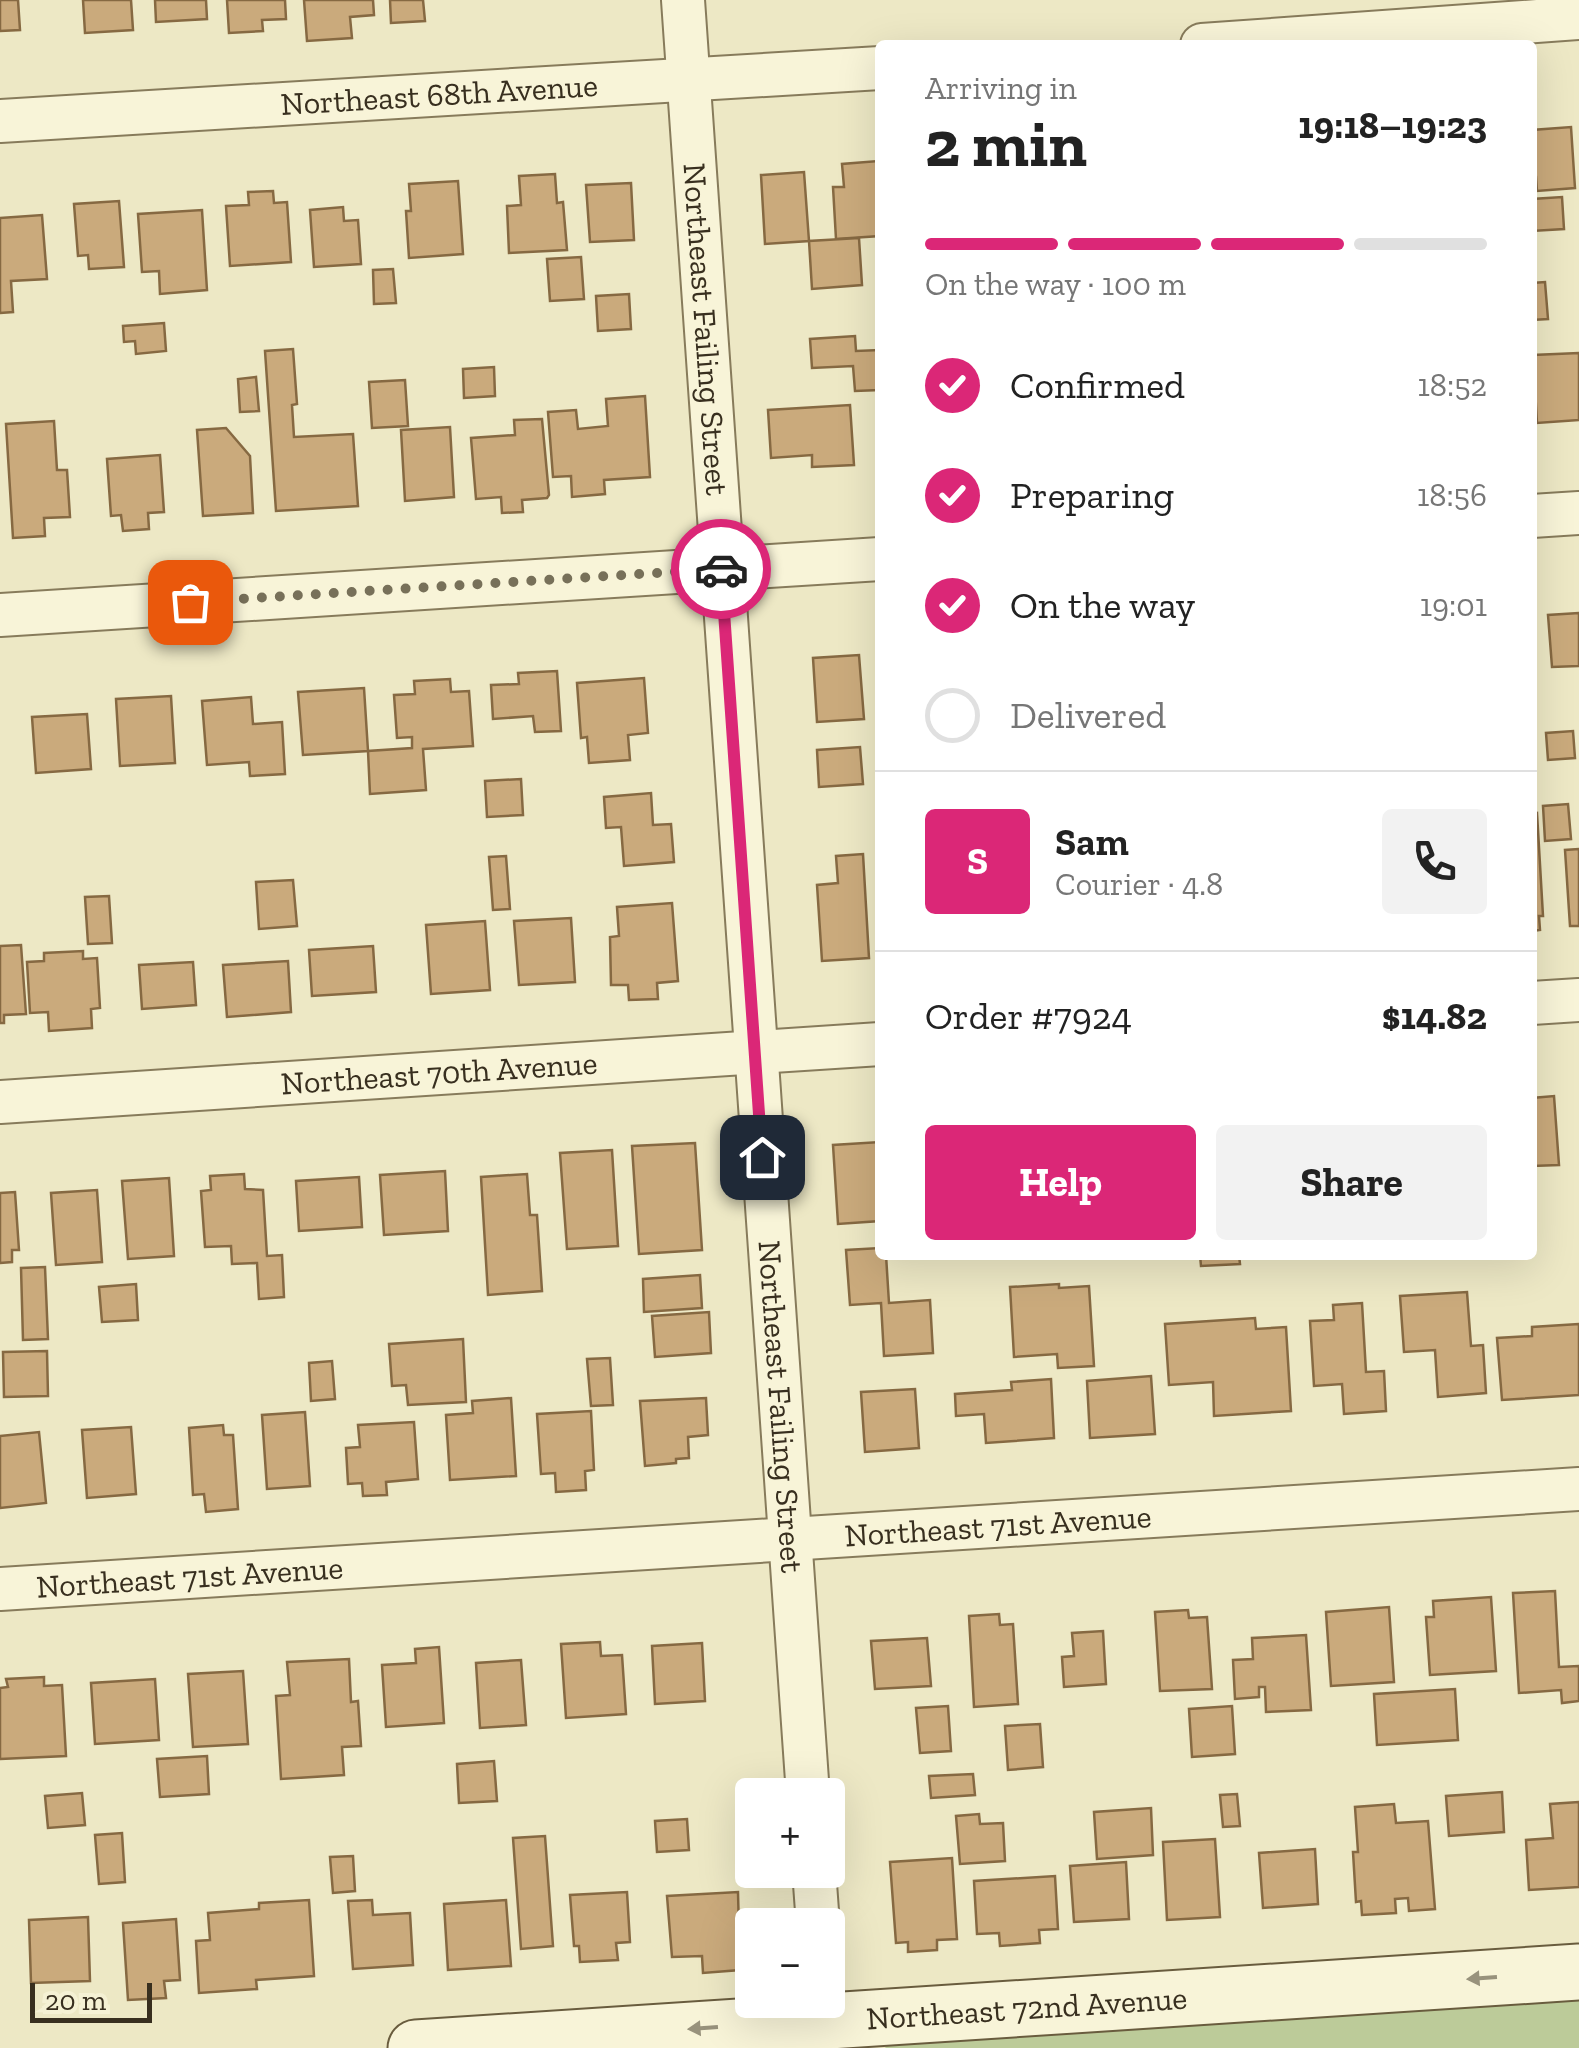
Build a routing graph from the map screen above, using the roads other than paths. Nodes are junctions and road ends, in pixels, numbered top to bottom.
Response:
1 (683, 0) edge
2 (1579, 18) edge
3 (1272, 40) edge
4 (875, 68) edge
5 (689, 79) junction
6 (0, 121) edge
7 (1579, 512) edge
8 (1537, 516) edge
9 (875, 559) edge
10 (723, 569) junction
11 (0, 614) edge
12 (1579, 1000) edge
13 (1537, 1003) edge
14 (875, 1044) edge
15 (755, 1052) junction
16 (0, 1102) edge
17 (1579, 1489) edge
18 (789, 1538) junction
19 (0, 1589) edge
20 (807, 1778) edge
21 (1579, 1972) edge
22 (825, 2023) edge
23 (416, 2048) edge

1 - 5 street, Northeast Failing Street
2 - 3 street
4 - 5 street, Northeast 68th Avenue
5 - 6 street, Northeast 68th Avenue
5 - 10 street, Northeast Failing Street
7 - 8 street
9 - 10 street
10 - 11 street
10 - 15 street, Northeast Failing Street
12 - 13 street
14 - 15 street, Northeast 70th Avenue
15 - 16 street, Northeast 70th Avenue
15 - 18 street, Northeast Failing Street
17 - 18 street, Northeast 71st Avenue
18 - 19 street, Northeast 71st Avenue
18 - 20 street, Northeast Failing Street
21 -> 22 street, Northeast 72nd Avenue
22 -> 23 street, Northeast 72nd Avenue

